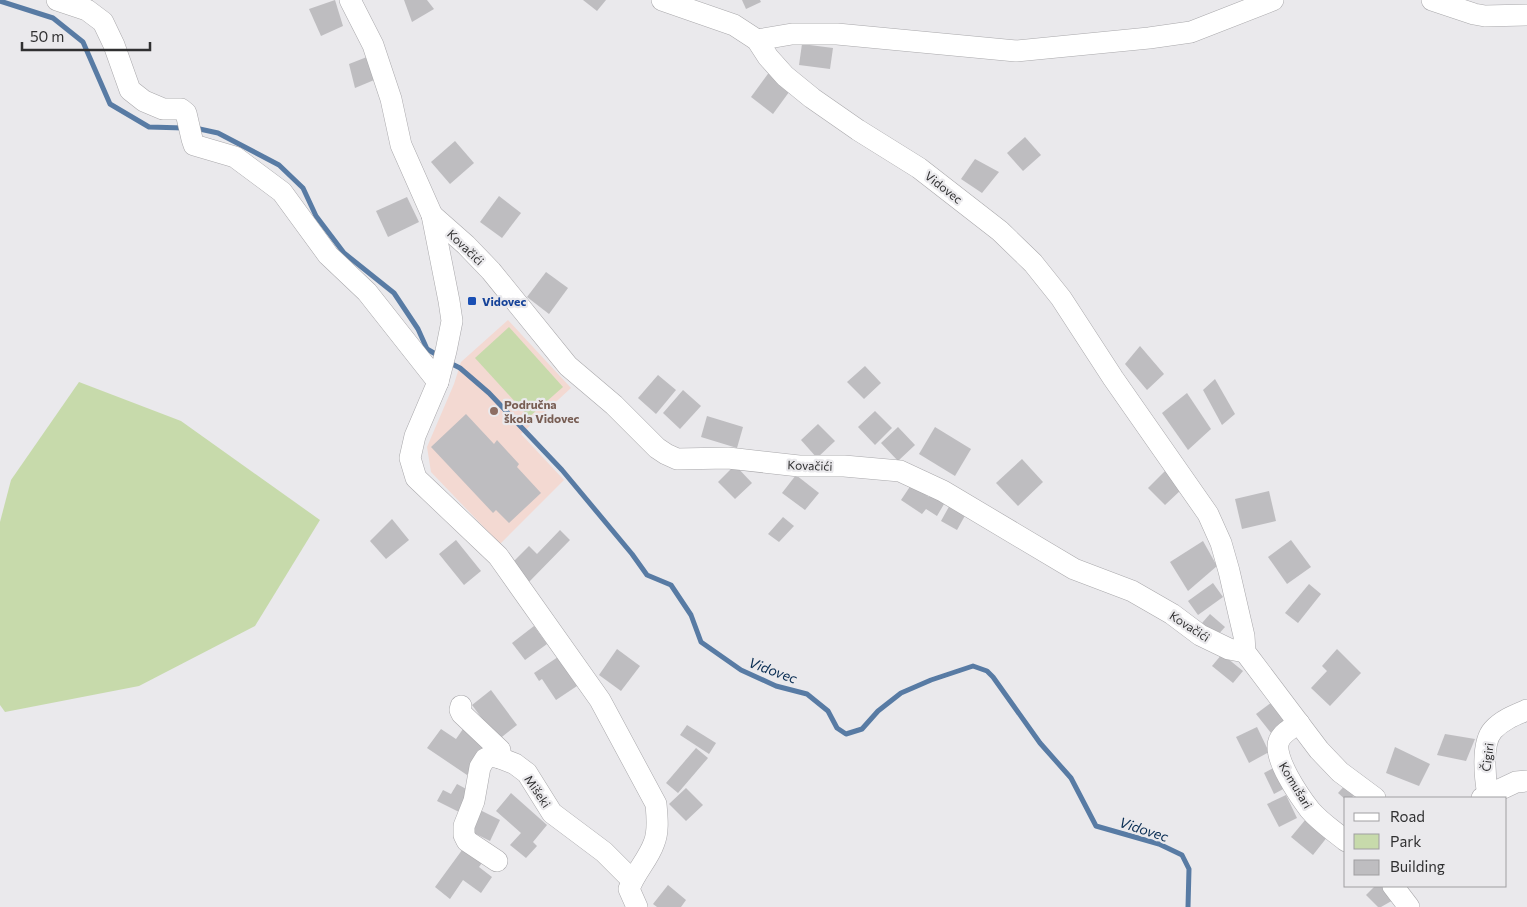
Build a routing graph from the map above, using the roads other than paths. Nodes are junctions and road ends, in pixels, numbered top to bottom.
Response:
1 (57, 0) edge
2 (350, 0) edge
3 (662, 0) edge
4 (1273, 0) edge
5 (1432, 0) edge
6 (1527, 15) edge
7 (758, 40) junction
8 (432, 215) junction
9 (442, 366) junction
10 (1245, 652) junction
11 (460, 706) dead end
12 (1527, 710) edge
13 (1299, 723) junction
14 (500, 758) junction
15 (1527, 781) edge
16 (1374, 797) edge
17 (1485, 797) edge
18 (1344, 839) edge
19 (497, 861) dead end
20 (632, 880) junction
21 (1394, 887) edge
22 (637, 907) edge
23 (1409, 907) edge

1 - 9 street
2 - 8 street
3 - 7 street
4 - 7 street
5 - 6 street
7 - 10 street, Vidovec
8 - 9 street
8 - 10 street, Kovačići
9 - 20 street
10 - 13 street
11 - 14 street
12 - 17 street, Čigiri
13 - 16 street
13 - 18 street, Komušari
14 - 19 street
14 - 20 street, Mišeki
15 - 17 street
20 - 22 street
21 - 23 street

